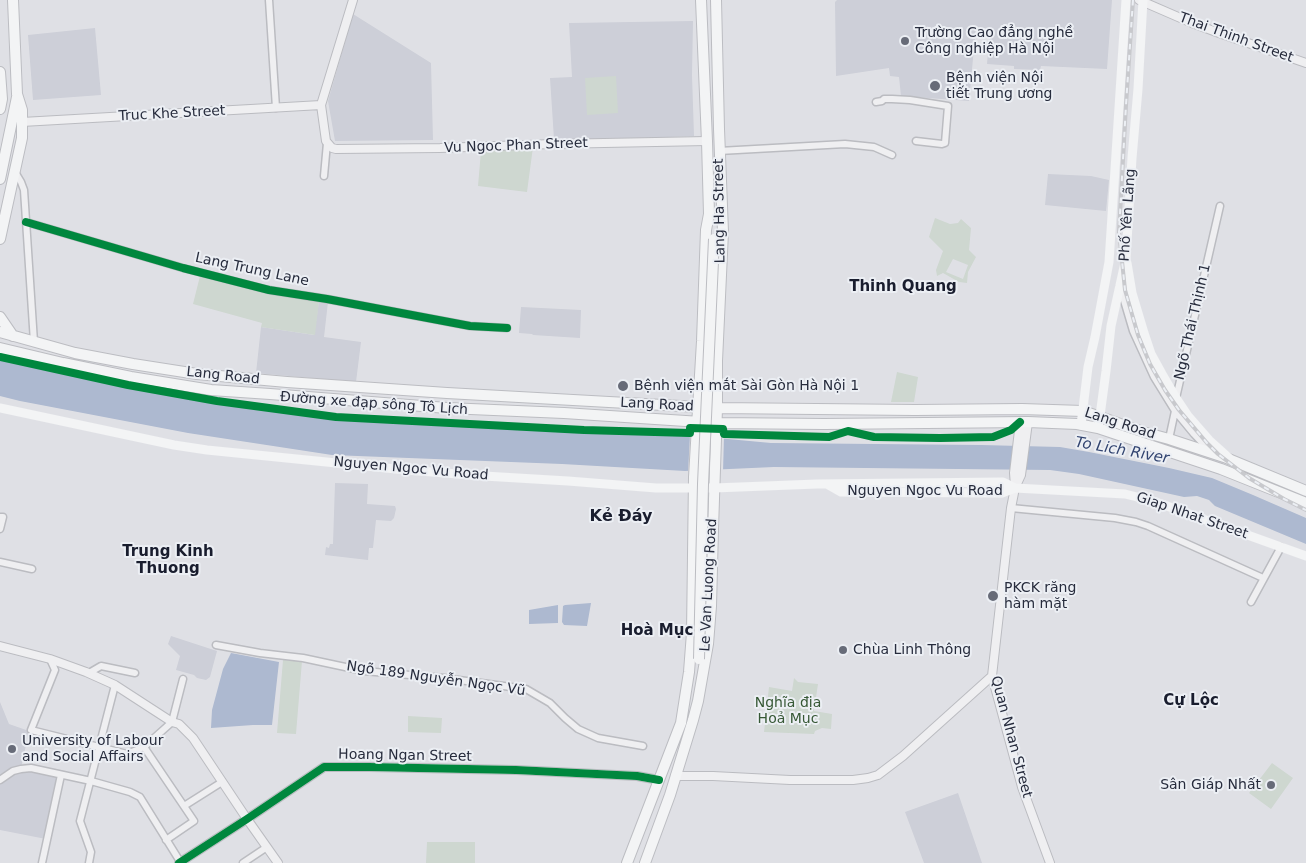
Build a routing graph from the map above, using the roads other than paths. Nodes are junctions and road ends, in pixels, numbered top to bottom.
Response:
1 (12, 0) edge
2 (269, 0) edge
3 (353, 0) edge
4 (701, 0) edge
5 (716, 0) edge
6 (1126, 0) edge
7 (1141, 1) edge
8 (703, 55) junction
9 (717, 55) junction
10 (1306, 63) edge
11 (0, 72) edge
12 (17, 94) junction
13 (876, 102) dead end
14 (1, 104) edge
15 (321, 105) junction
16 (276, 108) junction
17 (22, 122) junction
18 (9, 128) junction
19 (916, 140) dead end
20 (707, 141) junction
21 (327, 143) junction
22 (719, 151) junction
23 (892, 154) dead end
24 (14, 172) junction
25 (324, 176) dead end
26 (0, 179) edge
27 (1115, 188) junction
28 (1131, 189) junction
29 (1220, 206) dead end
30 (721, 212) junction
31 (709, 214) junction
32 (26, 222) junction
33 (714, 239) junction
34 (0, 240) edge
35 (1126, 258) junction
36 (1120, 287) junction
37 (0, 317) edge
38 (507, 328) dead end
39 (0, 332) edge
40 (13, 336) junction
41 (34, 342) junction
42 (0, 348) edge
43 (700, 360) junction
44 (717, 361) junction
45 (370, 388) junction
46 (1176, 398) junction
47 (370, 402) junction
48 (697, 407) junction
49 (0, 408) edge
50 (717, 408) junction
51 (944, 410) junction
52 (1083, 411) junction
53 (1175, 412) junction
54 (1100, 417) junction
55 (697, 422) junction
56 (716, 423) junction
57 (944, 423) junction
58 (1081, 425) junction
59 (1024, 426) junction
60 (1098, 428) junction
61 (1169, 439) junction
62 (1216, 451) junction
63 (694, 482) junction
64 (714, 483) junction
65 (1015, 488) junction
66 (1306, 491) edge
67 (1306, 503) edge
68 (1011, 508) junction
69 (2, 517) edge
70 (0, 529) edge
71 (693, 529) junction
72 (712, 529) junction
73 (1280, 547) junction
74 (1306, 556) edge
75 (0, 562) edge
76 (32, 569) dead end
77 (1263, 578) junction
78 (1251, 602) dead end
79 (216, 645) dead end
80 (0, 646) edge
81 (50, 659) junction
82 (699, 659) junction
83 (134, 672) dead end
84 (89, 674) junction
85 (992, 676) junction
86 (183, 679) dead end
87 (688, 683) junction
88 (701, 684) junction
89 (115, 685) junction
90 (172, 722) junction
91 (643, 746) dead end
92 (100, 747) junction
93 (144, 747) junction
94 (61, 775) junction
95 (675, 776) junction
96 (0, 780) edge
97 (659, 780) junction
98 (91, 781) junction
99 (222, 782) junction
100 (184, 806) junction
101 (247, 819) junction
102 (166, 840) junction
103 (268, 847) junction
104 (42, 863) edge
105 (88, 863) edge
106 (180, 863) edge
107 (243, 863) edge
108 (278, 863) edge
109 (627, 863) edge
110 (645, 863) edge
111 (1050, 863) edge

1 - 12 main road
2 - 16 street
3 - 15 street
4 - 8 main road, Lang Ha Street
5 - 9 main road, Lang Ha Street
6 - 27 main road, Phố Yên Lãng
7 - 10 street, Thai Thinh Street
7 - 28 main road, Phố Yên Lãng
8 - 9 main road
8 - 20 main road, Lang Ha Street
9 - 22 main road, Lang Ha Street
11 - 14 main road
12 - 17 main road
12 - 18 main road
13 - 19 street
14 - 18 main road
15 - 16 street, Truc Khe Street
15 - 21 street
16 - 17 street, Truc Khe Street
17 - 24 main road
18 - 26 main road
20 - 21 street, Vu Ngoc Phan Street
20 - 31 main road, Lang Ha Street
21 - 25 street
22 - 23 street
22 - 30 main road, Lang Ha Street
24 - 32 street
24 - 34 main road
27 - 28 main road
27 - 52 main road, Phố Yên Lãng
28 - 35 main road, Phố Yên Lãng
29 - 46 street, Ngõ Thái Thịnh 1
30 - 33 main road
30 - 44 main road, Lang Ha Street
31 - 33 main road
31 - 43 main road, Lang Ha Street
32 - 38 street, Lang Trung Lane
32 - 41 street
33 - 82 main road, bridge
35 - 36 main road, Phố Yên Lãng
35 - 46 main road
36 - 53 street
36 - 54 main road, Phố Yên Lãng
37 - 40 main road
39 - 40 main road, Lang Road
40 - 41 main road, Lang Road
41 - 45 main road, Lang Road
42 - 47 main road, Lang Road
43 - 44 main road
43 - 48 main road, Lang Ha Street
44 - 50 main road, Lang Ha Street
45 - 47 main road
45 - 48 main road, Lang Road
46 - 53 street, Ngõ Thái Thịnh 1
46 - 62 main road
47 - 55 main road, Lang Road
48 - 50 main road, Lang Road
48 - 55 main road, Lang Ha Street
49 - 63 main road, Nguyen Ngoc Vu Road
50 - 51 main road, Lang Road
50 - 56 main road, Lang Ha Street
51 - 52 main road, Lang Road
51 - 57 main road
52 - 54 main road, Lang Road
52 - 58 main road, Phố Yên Lãng
53 - 61 street, Ngõ Thái Thịnh 1
53 - 62 street
54 - 60 main road, Phố Yên Lãng
54 - 61 main road, Lang Road
55 - 56 main road, Lang Road
55 - 63 main road, Le Van Luong Road
56 - 57 main road, Lang Road
56 - 64 main road, Le Van Luong Road
57 - 59 main road, Lang Road
58 - 59 main road, Lang Road
58 - 60 main road, Lang Road
59 - 65 street, Quan Nhan Street
60 - 67 main road, Lang Road
61 - 62 main road, Lang Road
62 - 66 main road, Lang Road
63 - 64 main road, Nguyen Ngoc Vu Road
63 - 71 main road, Le Van Luong Road
64 - 65 main road, Nguyen Ngoc Vu Road
64 - 72 main road, Le Van Luong Road
65 - 68 street, Quan Nhan Street
65 - 73 main road, Giap Nhat Street
68 - 77 street
68 - 85 street, Quan Nhan Street
69 - 70 street
71 - 72 main road
71 - 87 main road, Le Van Luong Road
72 - 88 main road, Le Van Luong Road
73 - 74 main road, Giap Nhat Street
73 - 77 street
75 - 76 street
77 - 78 street
79 - 91 street, Ngõ 189 Nguyễn Ngọc Vũ
80 - 81 street
81 - 84 street
81 - 92 street
82 - 87 main road
82 - 88 main road
83 - 84 street
84 - 89 street
85 - 95 street
85 - 111 street, Quan Nhan Street
86 - 90 street
87 - 97 main road, Le Van Luong Road
88 - 95 main road, Le Van Luong Road
89 - 90 street
89 - 92 street
90 - 93 street
90 - 99 street
92 - 93 street
92 - 98 street
93 - 100 street
94 - 96 street
94 - 98 street
94 - 104 street
95 - 110 main road, Le Van Luong Road
97 - 101 street, Hoang Ngan Street
97 - 109 main road, Le Van Luong Road
98 - 102 street
98 - 105 street
99 - 100 street
99 - 101 street
100 - 102 street
101 - 103 street
101 - 106 street, Hoang Ngan Street
102 - 106 street
103 - 107 street
103 - 108 street

